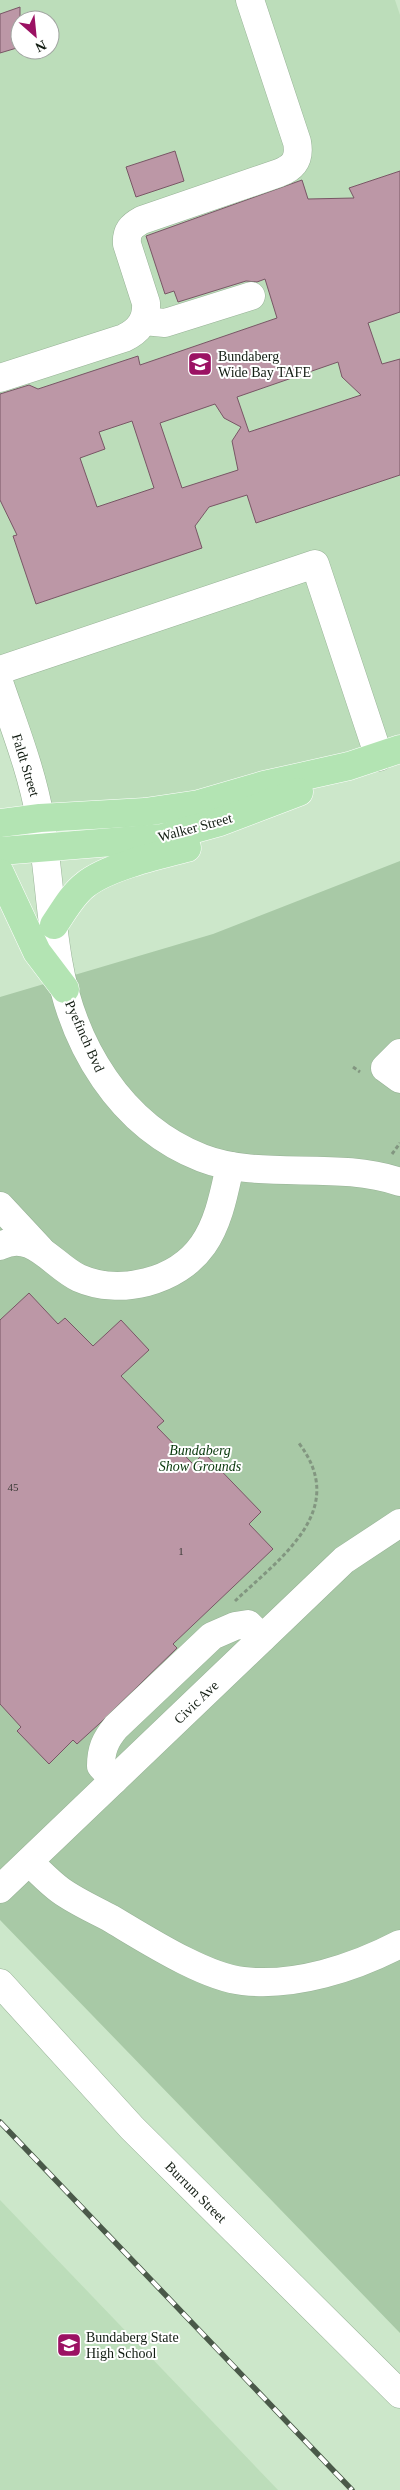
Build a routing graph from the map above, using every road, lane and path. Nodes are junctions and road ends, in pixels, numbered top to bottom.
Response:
1 (250, 0) edge
2 (251, 296) dead end
3 (144, 320) junction
4 (0, 378) edge
5 (0, 670) edge
6 (0, 685) edge
7 (389, 753) edge
8 (349, 766) junction
9 (306, 790) junction
10 (40, 818) junction
11 (0, 823) edge
12 (44, 847) junction
13 (0, 851) edge
14 (0, 873) edge
15 (54, 925) junction
16 (65, 989) junction
17 (400, 1053) edge
18 (400, 1079) edge
19 (400, 1143) edge
20 (391, 1154) dead end
21 (230, 1166) junction
22 (400, 1182) edge
23 (0, 1206) edge
24 (0, 1246) edge
25 (44, 1253) junction
26 (298, 1442) dead end
27 (400, 1523) edge
28 (232, 1603) dead end
29 (262, 1638) junction
30 (114, 1780) junction
31 (29, 1862) junction
32 (0, 1889) edge
33 (400, 1944) edge
34 (0, 1983) edge
35 (400, 2394) edge

1 - 3 street
2 - 3 street
3 - 4 street
5 - 7 street
6 - 10 street, Faldt Street
7 - 8 main road, Walker Street
8 - 9 main road, Walker Street
8 - 10 main road, Walker Street
9 - 12 main road, Walker Street
9 - 15 main road
10 - 11 main road, Walker Street
10 - 12 street, Faldt Street
12 - 13 main road, Walker Street
12 - 15 street, Pyefinch Bvd
14 - 16 main road
15 - 16 street, Pyefinch Bvd
16 - 21 street, Pyefinch Bvd
17 - 18 street
19 - 20 path
21 - 22 street, Pyefinch Bvd
21 - 25 street
23 - 25 street
24 - 25 street
26 - 28 path
27 - 29 street, Civic Ave
29 - 30 street, Civic Ave
29 - 30 street
30 - 31 street, Civic Ave
31 - 32 street, Civic Ave
31 - 33 street
34 - 35 street, Burrum Street

